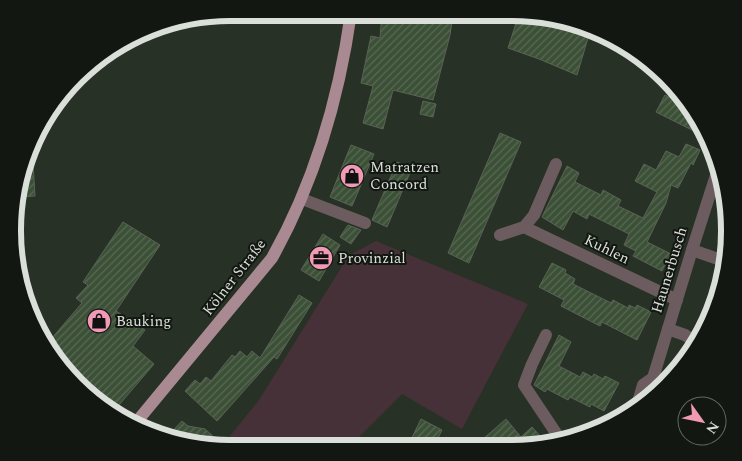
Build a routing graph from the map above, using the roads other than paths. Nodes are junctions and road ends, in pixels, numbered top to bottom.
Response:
1 (349, 21) edge
2 (556, 164) dead end
3 (715, 179) edge
4 (302, 199) junction
5 (365, 223) dead end
6 (524, 227) junction
7 (500, 235) dead end
8 (692, 250) junction
9 (719, 259) edge
10 (677, 300) junction
11 (668, 329) junction
12 (546, 335) dead end
13 (690, 339) edge
14 (658, 379) edge
15 (640, 396) edge
16 (139, 419) edge
17 (557, 435) edge

1 - 4 main road, Kölner Straße
2 - 6 street
3 - 8 street, Haunerbusch
4 - 5 street
4 - 16 main road, Kölner Straße
6 - 7 street
6 - 10 street, Kuhlen
8 - 9 street
8 - 10 street, Haunerbusch
10 - 11 street, Haunerbusch
11 - 13 street
11 - 14 street, Haunerbusch
12 - 17 street
14 - 15 street, Haunerbusch

